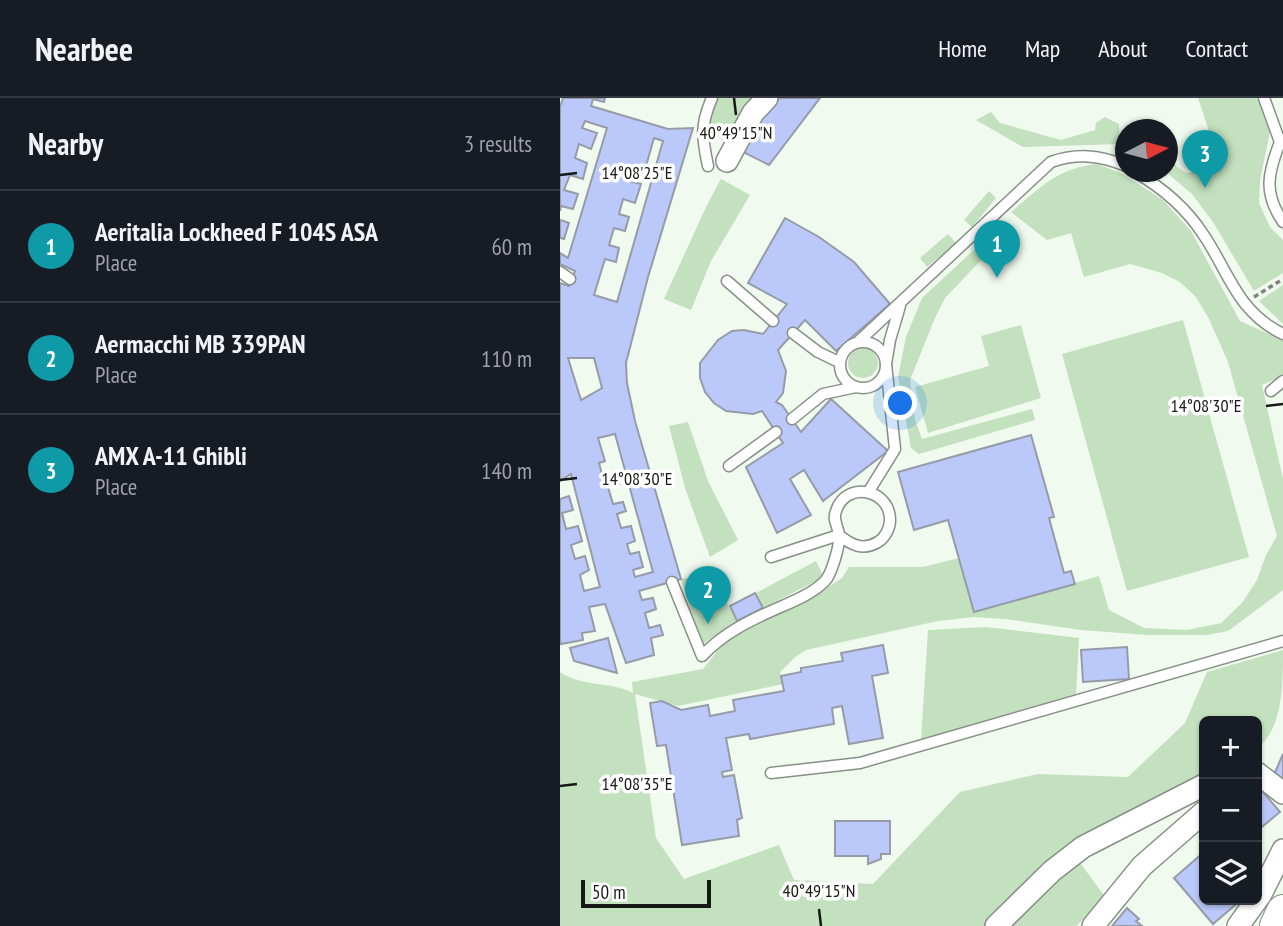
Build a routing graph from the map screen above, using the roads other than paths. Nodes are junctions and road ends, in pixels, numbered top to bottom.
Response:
1 (712, 98) edge
2 (767, 98) edge
3 (1264, 98) edge
4 (1281, 141) edge
5 (1115, 162) edge
6 (718, 163) joint
7 (1149, 182) edge
8 (1283, 222) edge
9 (560, 272) edge
10 (570, 279) dead end
11 (727, 281) dead end
12 (900, 306) junction
13 (774, 321) dead end
14 (793, 334) dead end
15 (1283, 334) edge
16 (859, 341) junction
17 (839, 362) junction
18 (886, 364) junction
19 (1283, 381) edge
20 (856, 387) junction
21 (1271, 391) dead end
22 (792, 419) dead end
23 (776, 432) dead end
24 (729, 466) dead end
25 (869, 491) junction
26 (839, 535) junction
27 (771, 557) dead end
28 (672, 582) dead end
29 (1283, 641) edge
30 (771, 773) dead end
31 (1262, 777) edge
32 (1199, 788) edge
33 (1283, 793) edge
34 (1199, 816) edge
35 (1283, 850) edge
36 (1283, 911) edge
37 (996, 926) edge
38 (1093, 926) edge
39 (1238, 926) edge
40 (1276, 926) edge

1 - 6 lane
2 - 6 street
3 - 4 lane
4 - 8 lane
5 - 12 lane
7 - 15 lane
9 - 10 lane
11 - 13 lane
12 - 16 lane
12 - 18 lane
14 - 17 lane
16 - 17 lane
16 - 18 lane
17 - 20 lane
18 - 20 lane
18 - 25 lane
19 - 21 lane
20 - 22 lane
23 - 24 lane
25 - 26 lane
25 - 26 lane
26 - 27 lane
26 - 28 lane
29 - 30 lane
31 - 33 street
32 - 37 street
34 - 38 street
35 - 39 street
36 - 40 main road

